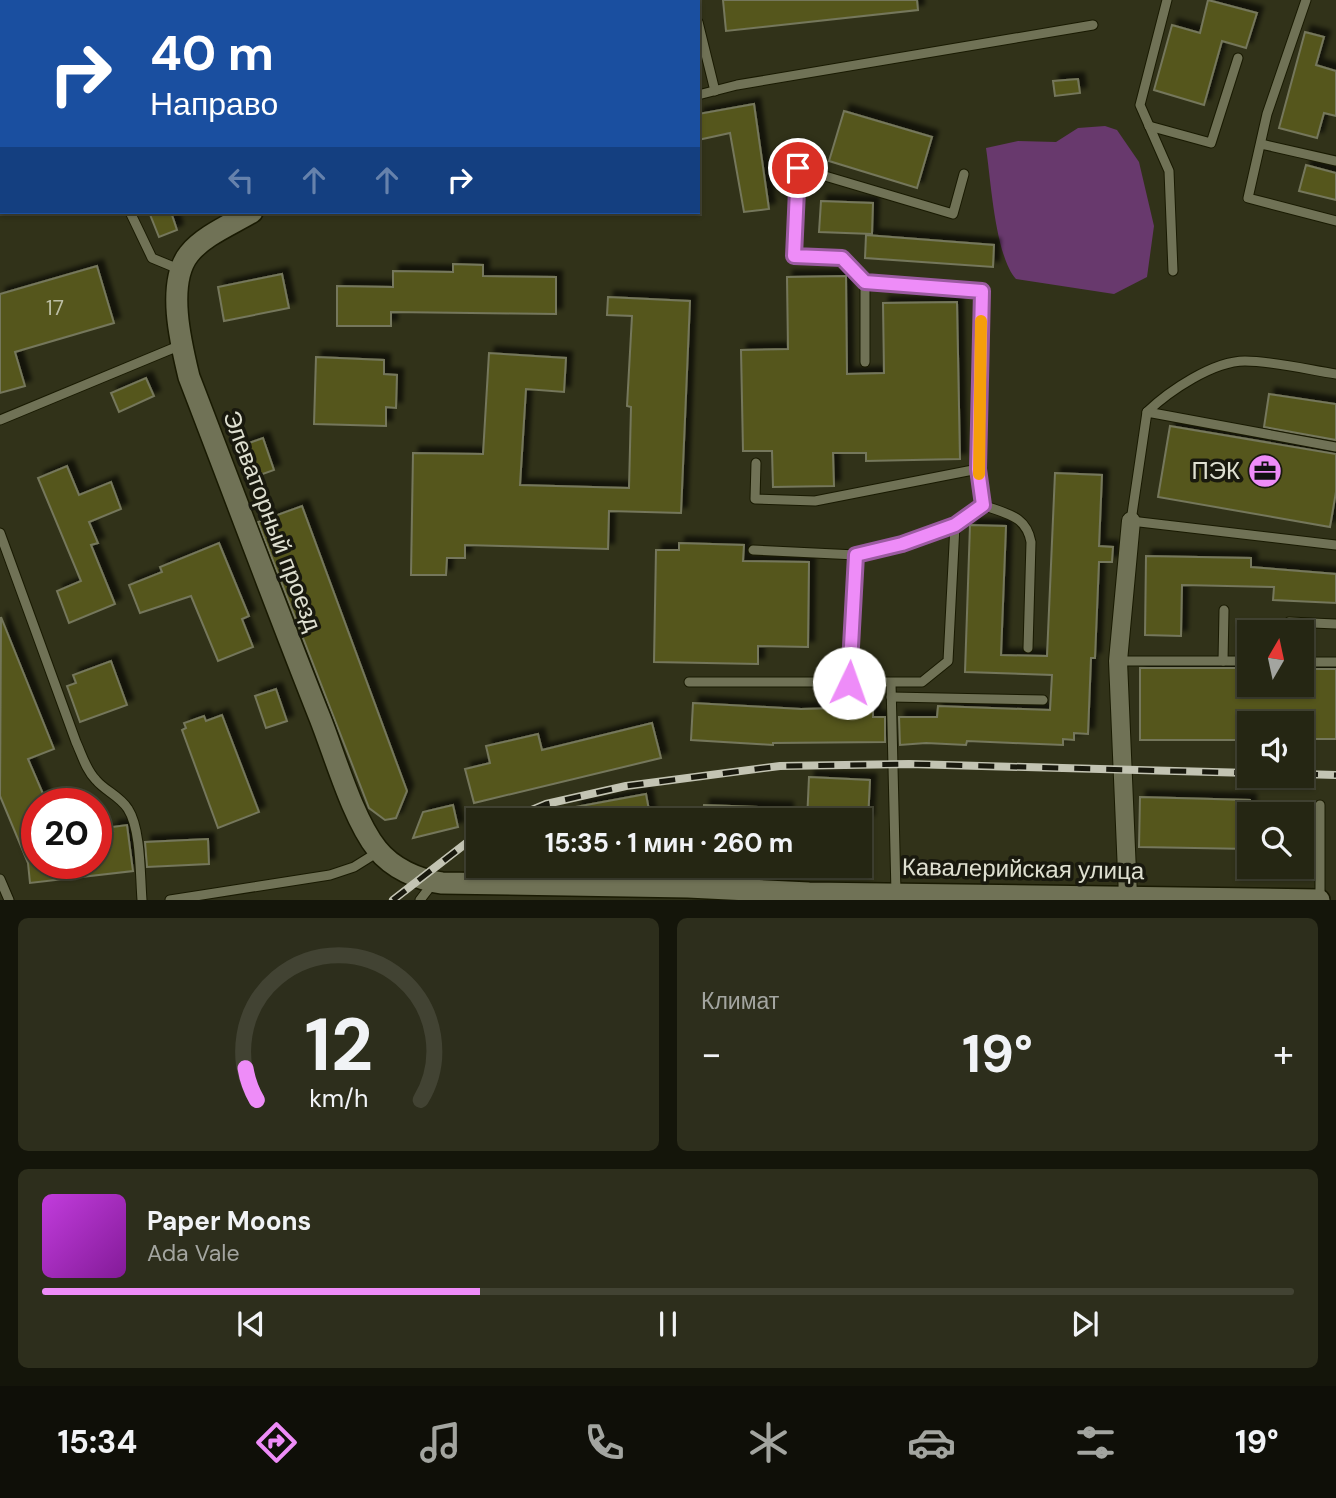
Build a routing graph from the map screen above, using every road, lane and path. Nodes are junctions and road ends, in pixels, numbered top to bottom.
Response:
1 (1167, 0) edge
2 (1306, 0) edge
3 (1093, 25) dead end
4 (700, 30) edge
5 (1238, 58) dead end
6 (715, 91) junction
7 (700, 95) edge
8 (1149, 126) junction
9 (799, 144) dead end
10 (1261, 144) junction
11 (1336, 162) edge
12 (798, 168) junction
13 (964, 174) dead end
14 (131, 214) edge
15 (249, 214) edge
16 (1336, 221) edge
17 (181, 270) junction
18 (1173, 271) dead end
19 (865, 282) junction
20 (181, 345) junction
21 (865, 362) dead end
22 (1336, 374) edge
23 (1147, 412) junction
24 (0, 420) edge
25 (1336, 447) edge
26 (756, 463) dead end
27 (978, 469) junction
28 (983, 505) junction
29 (1131, 521) junction
30 (955, 525) junction
31 (0, 533) edge
32 (1336, 545) edge
33 (753, 550) dead end
34 (856, 555) junction
35 (1224, 610) dead end
36 (1314, 623) edge
37 (1336, 624) edge
38 (1028, 648) dead end
39 (1118, 661) junction
40 (1223, 661) junction
41 (1237, 661) edge
42 (1314, 662) edge
43 (1336, 662) edge
44 (689, 682) dead end
45 (849, 683) junction
46 (891, 683) junction
47 (891, 697) junction
48 (1043, 700) dead end
49 (1320, 805) dead end
50 (387, 858) junction
51 (0, 879) edge
52 (434, 882) junction
53 (587, 892) edge
54 (896, 893) junction
55 (809, 896) edge
56 (1128, 896) junction
57 (919, 897) edge
58 (1190, 898) edge
59 (9, 900) edge
60 (142, 900) edge
61 (170, 900) edge
62 (420, 900) edge
63 (1320, 900) edge

1 - 8 lane
2 - 10 lane
3 - 6 lane
4 - 6 lane
5 - 8 lane
6 - 7 lane
8 - 18 lane
9 - 12 lane
10 - 11 lane
10 - 16 lane
12 - 13 lane
12 - 19 lane
14 - 17 lane
15 - 17 street
17 - 20 street, Элеваторный проезд
19 - 21 lane
19 - 27 lane
20 - 24 lane
20 - 50 street, Элеваторный проезд
22 - 23 lane
23 - 25 lane
23 - 29 lane
26 - 27 lane
27 - 28 lane
28 - 30 lane
28 - 38 lane
29 - 32 lane
29 - 39 street
30 - 34 lane
30 - 46 lane
31 - 60 lane
33 - 34 lane
34 - 45 lane
35 - 40 lane
36 - 37 lane
39 - 40 lane
39 - 56 street
40 - 41 lane
42 - 43 lane
44 - 45 lane
45 - 46 lane
46 - 47 lane
47 - 48 lane
47 - 54 lane
49 - 63 lane
50 - 52 street, Кавалерийская улица
50 - 61 lane
51 - 59 lane
52 - 53 street, Кавалерийская улица
52 - 62 lane
53 - 55 street, Кавалерийская улица
54 - 55 street, Кавалерийская улица
54 - 57 street, Кавалерийская улица
56 - 57 street, Кавалерийская улица
56 - 58 street, Кавалерийская улица
58 - 63 street, Кавалерийская улица

